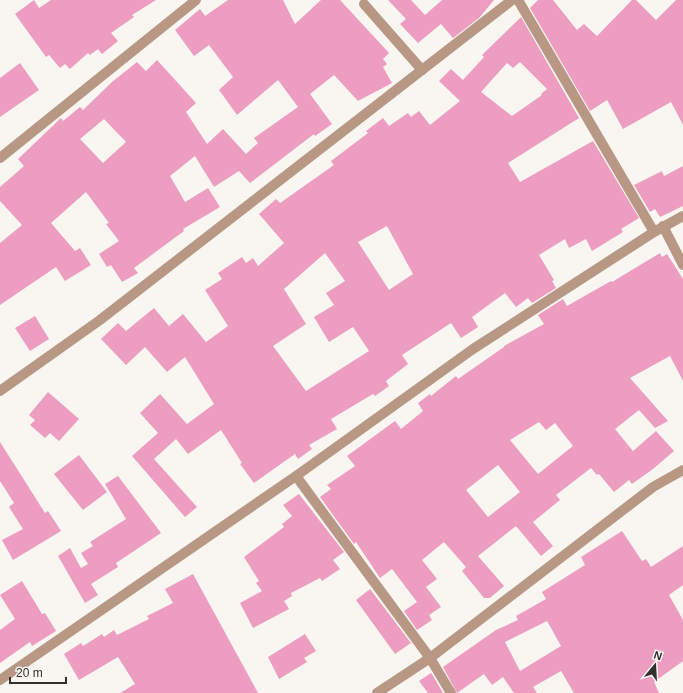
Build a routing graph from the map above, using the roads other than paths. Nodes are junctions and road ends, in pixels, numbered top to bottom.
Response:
1 (196, 0) edge
2 (512, 0) edge
3 (518, 0) edge
4 (364, 4) dead end
5 (422, 70) junction
6 (0, 158) edge
7 (683, 216) edge
8 (663, 226) junction
9 (654, 232) junction
10 (683, 264) edge
11 (0, 391) edge
12 (683, 470) edge
13 (296, 476) junction
14 (430, 658) junction
15 (0, 680) edge
16 (377, 693) edge
17 (451, 693) edge

1 - 6 street
2 - 5 street
3 - 9 street
4 - 5 street
5 - 11 street
7 - 8 street
8 - 9 street
8 - 10 street
9 - 13 street
12 - 14 street
13 - 14 street
13 - 15 street
14 - 16 street
14 - 17 street

